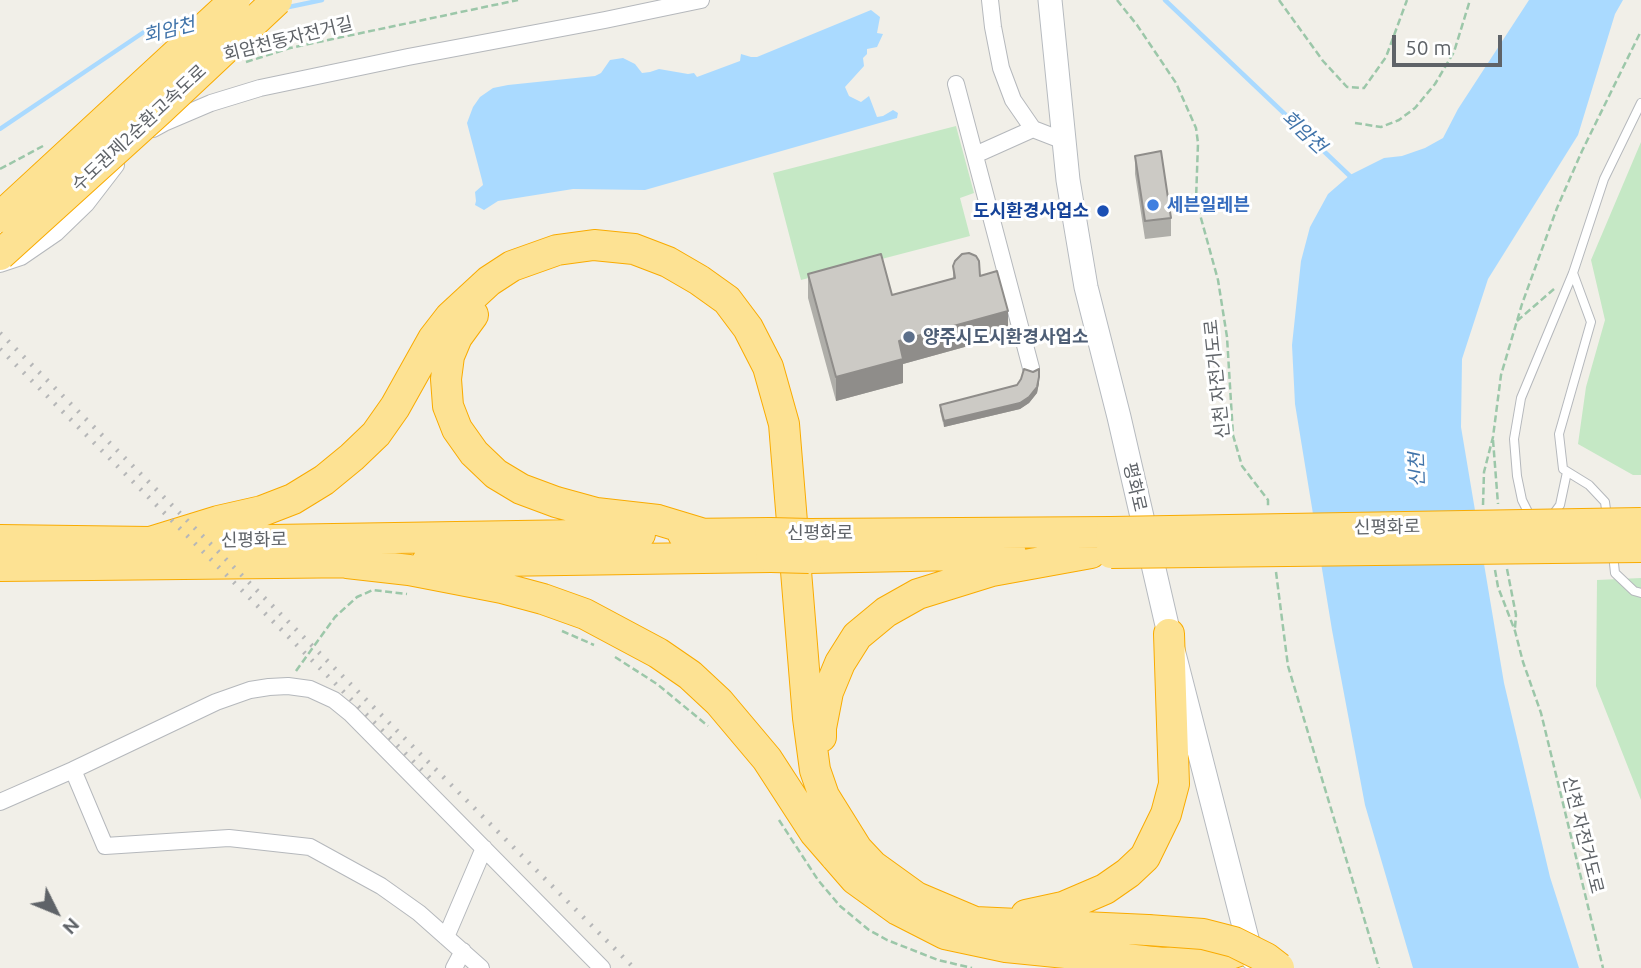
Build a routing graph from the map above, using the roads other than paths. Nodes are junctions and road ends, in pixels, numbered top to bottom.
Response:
1 (235, 0) edge
2 (277, 0) edge
3 (701, 0) edge
4 (990, 0) edge
5 (1050, 0) edge
6 (956, 84) dead end
7 (1641, 103) edge
8 (1033, 128) junction
9 (1064, 141) junction
10 (975, 155) junction
11 (0, 217) edge
12 (0, 255) edge
13 (0, 264) edge
14 (1573, 272) junction
15 (1031, 368) edge
16 (1567, 472) junction
17 (1641, 523) edge
18 (701, 533) junction
19 (0, 540) edge
20 (150, 542) junction
21 (770, 545) junction
22 (1104, 546) junction
23 (1641, 547) edge
24 (347, 563) junction
25 (0, 566) edge
26 (1641, 593) edge
27 (1169, 634) junction
28 (73, 770) junction
29 (0, 802) edge
30 (838, 820) junction
31 (484, 848) junction
32 (835, 856) junction
33 (975, 922) junction
34 (446, 937) junction
35 (463, 951) junction
36 (1252, 958) edge
37 (1173, 965) edge
38 (454, 968) edge
39 (481, 968) edge
40 (602, 968) edge
41 (1279, 968) edge

1 - 11 highway, 수도권제2순환고속도로, bridge
2 - 12 highway, 수도권제2순환고속도로, bridge
3 - 13 street
4 - 8 street
5 - 9 main road, 평화로
6 - 10 street
7 - 14 lane
8 - 9 street
8 - 10 street
9 - 27 main road, 평화로
10 - 15 street
14 - 16 lane
14 - 16 lane
16 - 26 lane
17 - 22 highway, 신평화로, bridge
18 - 20 highway, 신평화로
18 - 21 highway, 신평화로
18 - 32 highway
19 - 20 highway, 신평화로
20 - 30 highway
21 - 22 highway, 신평화로, bridge
21 - 24 highway, 신평화로
22 - 23 highway, 신평화로, bridge
22 - 30 highway
24 - 25 highway, 신평화로
24 - 32 highway
27 - 33 highway
27 - 36 main road, 평화로
28 - 29 street
28 - 31 street
28 - 34 street
30 - 33 highway
31 - 34 street
31 - 40 street
32 - 37 highway
33 - 41 highway, bridge
34 - 35 street
35 - 38 street
35 - 39 street
36 - 37 highway

